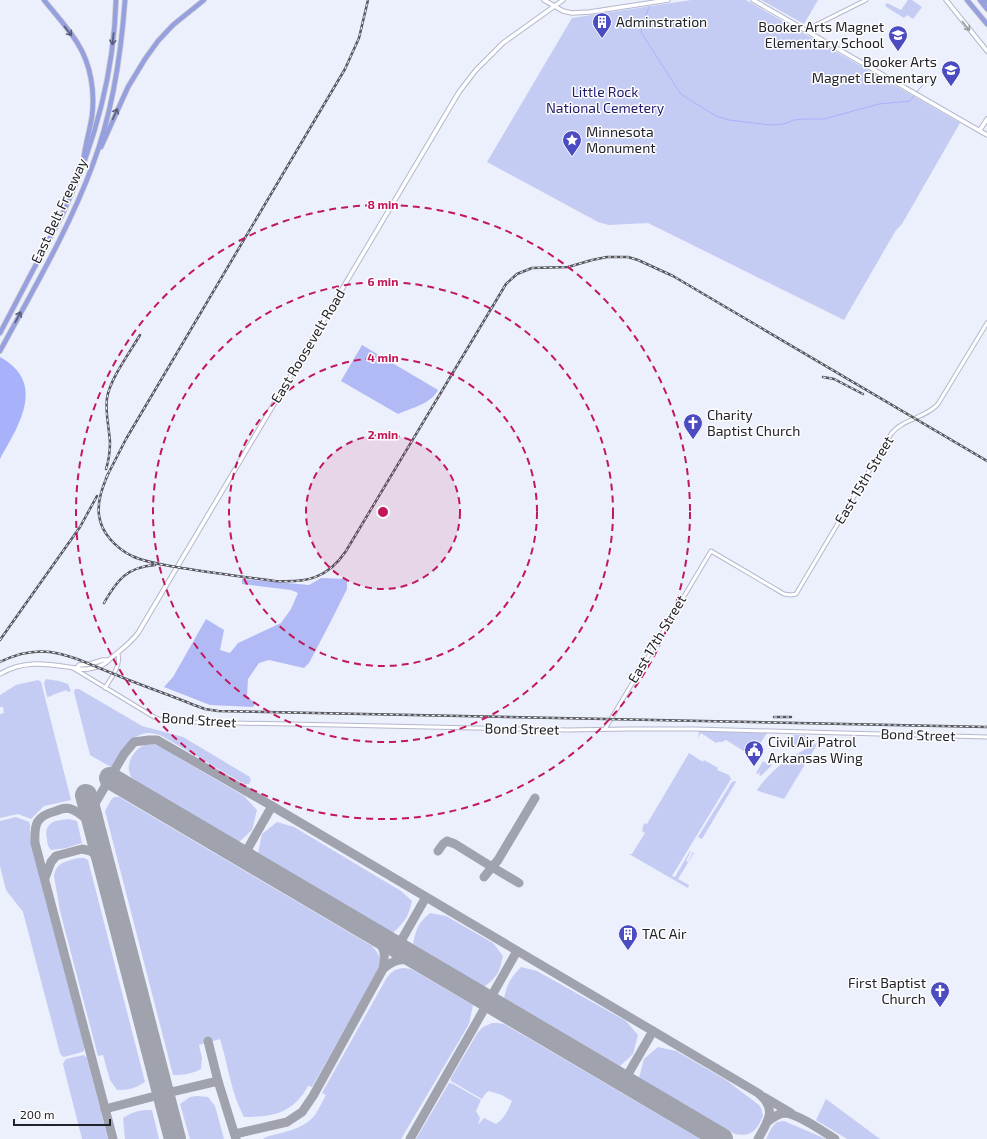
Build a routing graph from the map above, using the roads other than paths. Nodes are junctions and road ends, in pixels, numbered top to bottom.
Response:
1 (44, 0) edge
2 (116, 0) edge
3 (125, 0) edge
4 (204, 0) edge
5 (544, 0) edge
6 (563, 0) edge
7 (668, 0) edge
8 (754, 0) edge
9 (866, 0) edge
10 (946, 0) edge
11 (967, 0) edge
12 (980, 0) edge
13 (555, 6) junction
14 (987, 9) edge
15 (987, 25) edge
16 (806, 30) junction
17 (987, 51) edge
18 (987, 118) edge
19 (980, 130) junction
20 (987, 135) edge
21 (94, 163) junction
22 (82, 167) junction
23 (987, 323) edge
24 (0, 333) edge
25 (0, 351) edge
26 (711, 551) joint
27 (118, 654) junction
28 (72, 668) junction
29 (0, 674) edge
30 (105, 688) junction
31 (605, 729) junction
32 (987, 737) edge

1 -> 22 highway
2 -> 22 highway, East Belt Freeway
3 - 21 highway, East Belt Freeway
21 -> 4 highway
5 - 13 main road
6 - 13 main road, East Roosevelt Road
7 - 13 main road
8 - 16 main road
9 - 16 street
10 -> 17 main road
11 - 15 highway
12 - 14 highway
13 - 27 main road, East Roosevelt Road
16 - 19 main road
18 - 19 main road
19 - 20 main road
25 -> 21 highway, East Belt Freeway
22 - 24 highway, East Belt Freeway
23 - 26 street, East 15th Street
26 - 31 street, East 17th Street
27 - 28 main road, East Roosevelt Road
27 - 30 street
28 - 29 main road, East Roosevelt Road
28 - 30 street, Bond Street
30 - 31 street, Bond Street
31 - 32 street, Bond Street

